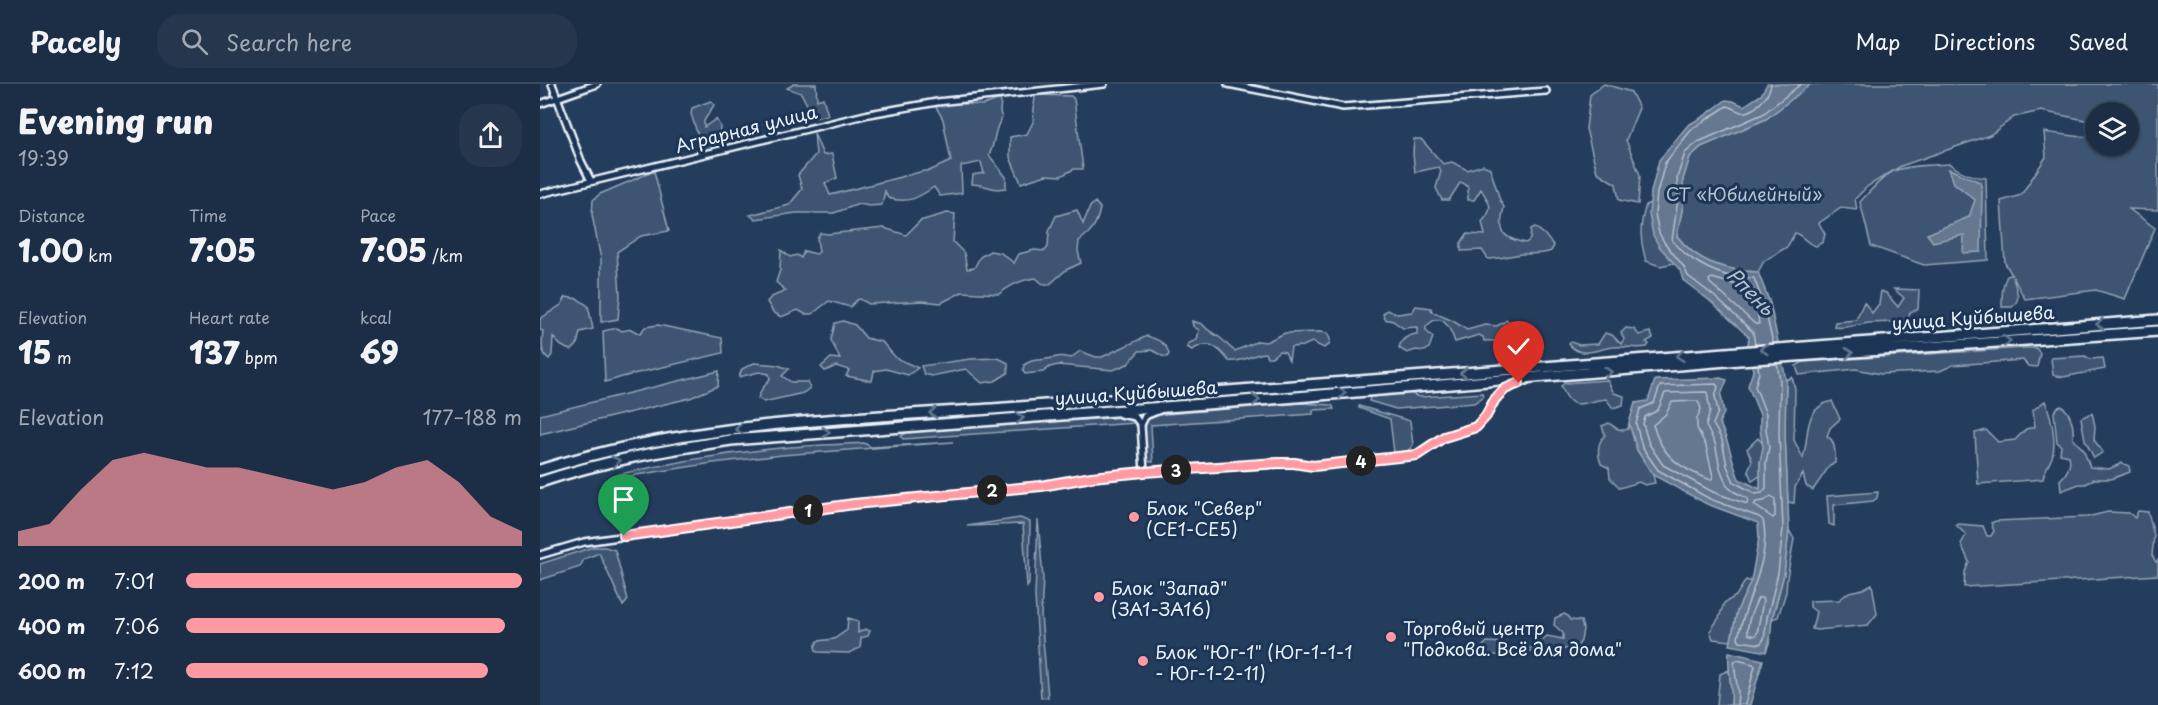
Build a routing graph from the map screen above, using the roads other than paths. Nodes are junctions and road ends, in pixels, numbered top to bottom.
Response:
1 (552, 84) edge
2 (597, 84) edge
3 (1104, 84) edge
4 (1228, 84) edge
5 (1044, 87) edge
6 (1546, 91) dead end
7 (558, 98) junction
8 (540, 104) edge
9 (591, 181) junction
10 (540, 194) edge
11 (2158, 320) edge
12 (2158, 331) edge
13 (1790, 352) junction
14 (1739, 356) junction
15 (1550, 377) junction
16 (1187, 404) junction
17 (1098, 411) junction
18 (1141, 425) junction
19 (540, 470) edge
20 (1144, 472) junction
21 (540, 482) edge
22 (540, 555) edge

1 - 7 street
2 - 7 street
3 - 5 street, Аграрная улица
4 - 6 street
5 - 9 street, Аграрная улица
7 - 8 street
7 - 9 street
9 - 10 street, Аграрная улица
11 -> 13 highway, улица Куйбышева
13 -> 12 highway, улица Куйбышева
13 - 14 highway
15 -> 14 highway, улица Куйбышева
14 -> 19 highway, улица Куйбышева
16 -> 15 highway, улица Куйбышева
15 - 20 street
16 - 17 highway, улица Куйбышева
16 - 18 street
17 - 18 street
21 -> 17 highway, улица Куйбышева
18 - 20 street
20 - 22 street

